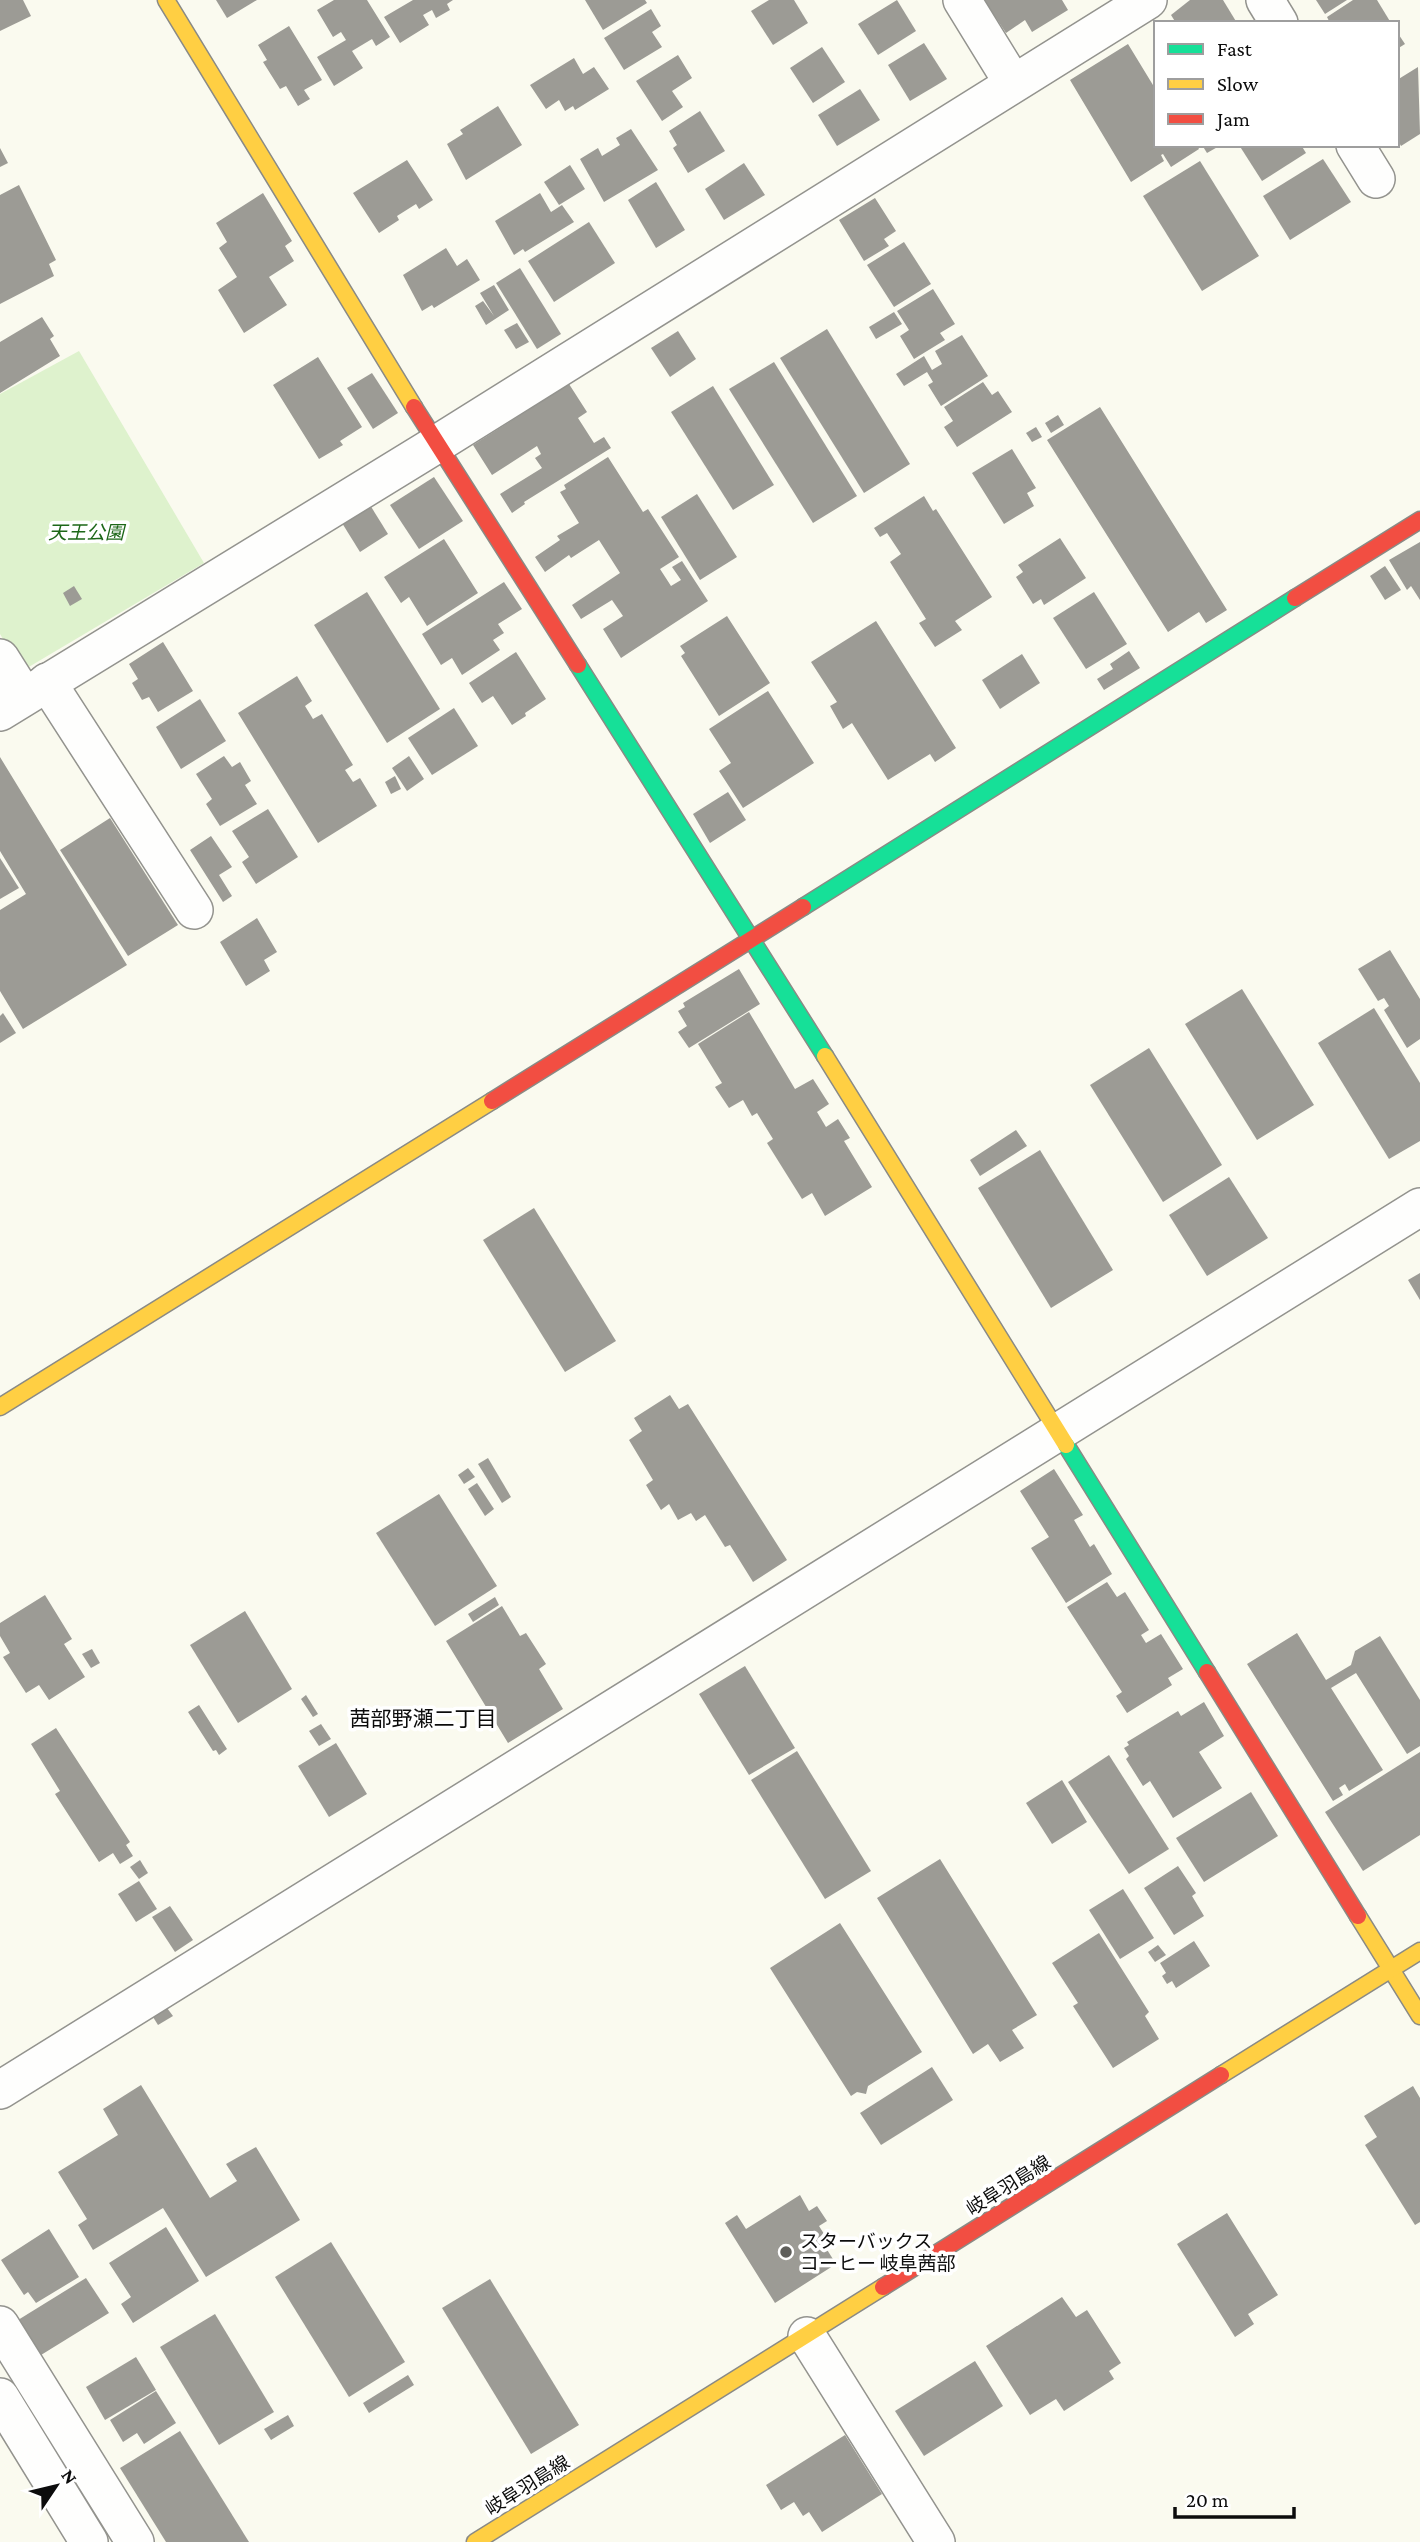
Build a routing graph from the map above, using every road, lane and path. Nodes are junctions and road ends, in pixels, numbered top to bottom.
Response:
1 (166, 0) edge
2 (962, 0) edge
3 (1148, 0) edge
4 (1265, 0) edge
5 (1278, 21) edge
6 (1013, 83) junction
7 (1356, 147) edge
8 (1376, 179) dead end
9 (437, 444) junction
10 (1420, 520) edge
11 (0, 658) edge
12 (23, 697) edge
13 (194, 909) dead end
14 (752, 939) junction
15 (1420, 1206) edge
16 (0, 1407) edge
17 (1058, 1433) junction
18 (1420, 1951) edge
19 (1391, 1969) junction
20 (1420, 2016) edge
21 (0, 2090) edge
22 (0, 2325) edge
23 (807, 2336) junction
24 (0, 2397) edge
25 (89, 2542) edge
26 (135, 2542) edge
27 (475, 2542) edge
28 (936, 2542) edge

1 - 9 street
2 - 6 street
3 - 6 street
4 - 5 street
6 - 9 street
7 - 8 street
9 - 12 street
9 - 14 street
10 - 14 street
11 - 12 street
12 - 13 street
14 - 16 street
14 - 17 street
15 - 17 street
17 - 19 street
17 - 21 street
18 - 19 street, 岐阜羽島線
19 - 20 street
19 - 23 street, 岐阜羽島線
22 - 26 street
23 - 27 street, 岐阜羽島線
23 - 28 street
24 - 25 street

